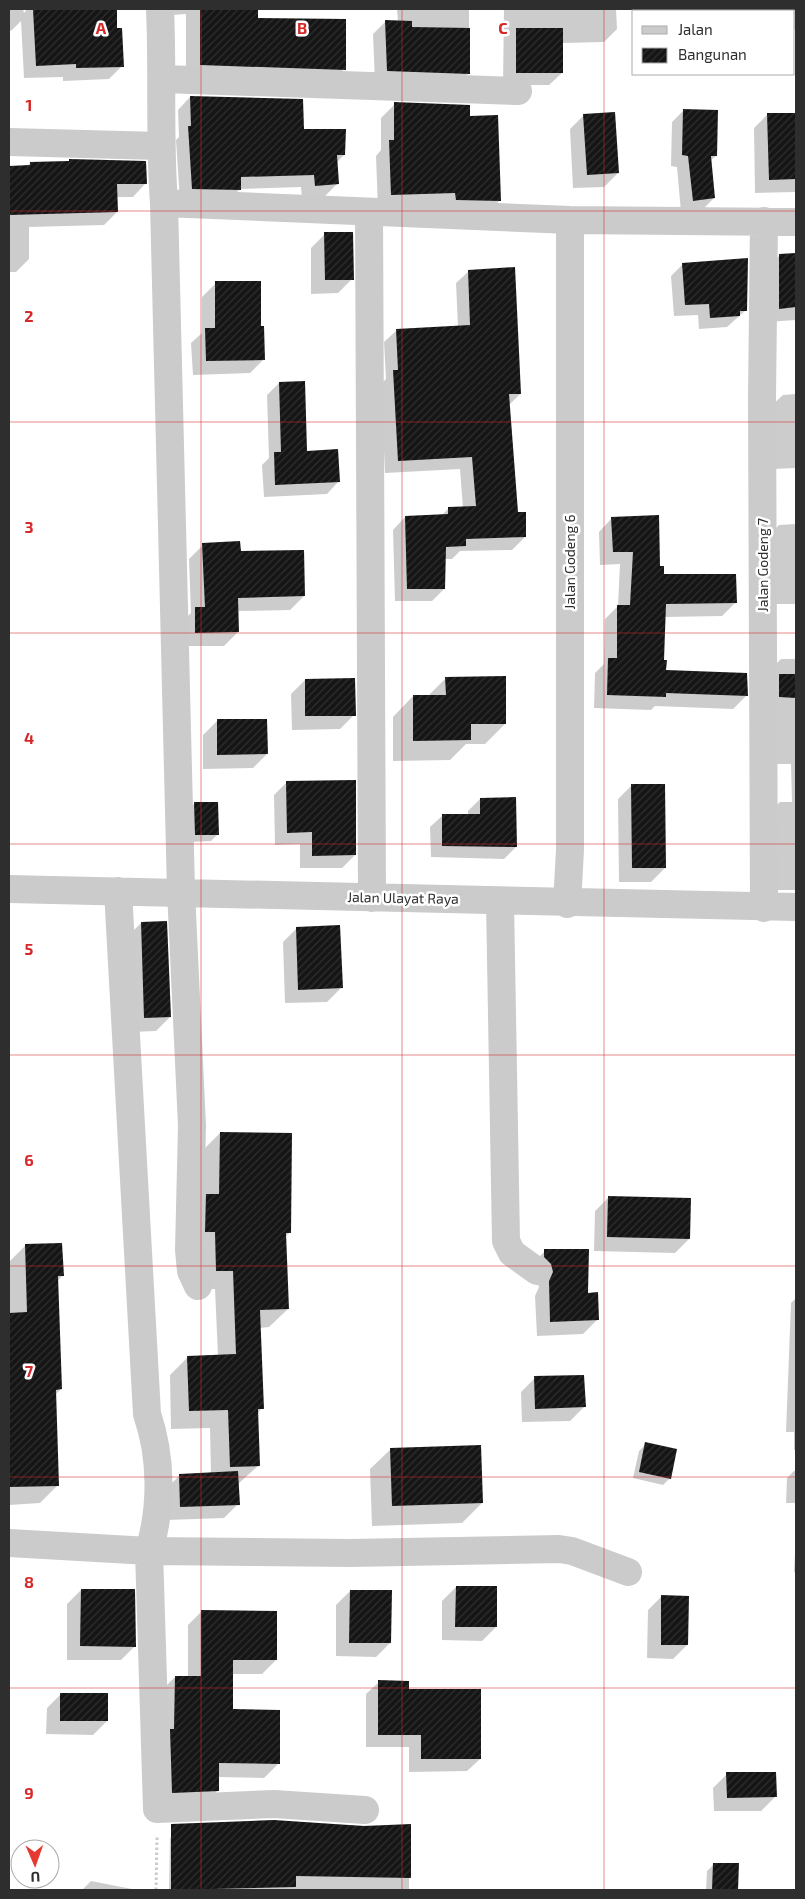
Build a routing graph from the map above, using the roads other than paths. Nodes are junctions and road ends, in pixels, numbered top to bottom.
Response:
1 (160, 9) edge
2 (163, 79) junction
3 (518, 91) dead end
4 (9, 142) edge
5 (160, 146) junction
6 (164, 203) junction
7 (369, 212) junction
8 (570, 220) junction
9 (764, 222) junction
10 (796, 222) edge
11 (9, 889) edge
12 (118, 891) junction
13 (181, 891) junction
14 (372, 898) junction
15 (500, 901) junction
16 (567, 904) junction
17 (764, 908) junction
18 (796, 908) edge
19 (538, 1271) dead end
20 (198, 1286) dead end
21 (9, 1543) edge
22 (149, 1551) junction
23 (628, 1572) dead end
24 (365, 1810) dead end

1 - 2 street
2 - 3 street
2 - 5 street
4 - 5 street
5 - 6 street
6 - 7 street
6 - 13 street
7 - 8 street
7 - 14 street
8 - 9 street
8 - 16 street, Jalan Godeng 6
9 - 10 street
9 - 17 street, Jalan Godeng 7
11 - 12 street, Jalan Ulayat Raya
12 - 13 street, Jalan Ulayat Raya
12 - 22 street
13 - 14 street, Jalan Ulayat Raya
13 - 20 street
14 - 15 street, Jalan Ulayat Raya
15 - 16 street, Jalan Ulayat Raya
15 - 19 street
16 - 17 street, Jalan Ulayat Raya
17 - 18 street, Jalan Ulayat Raya
21 - 22 street
22 - 23 street
22 - 24 street

